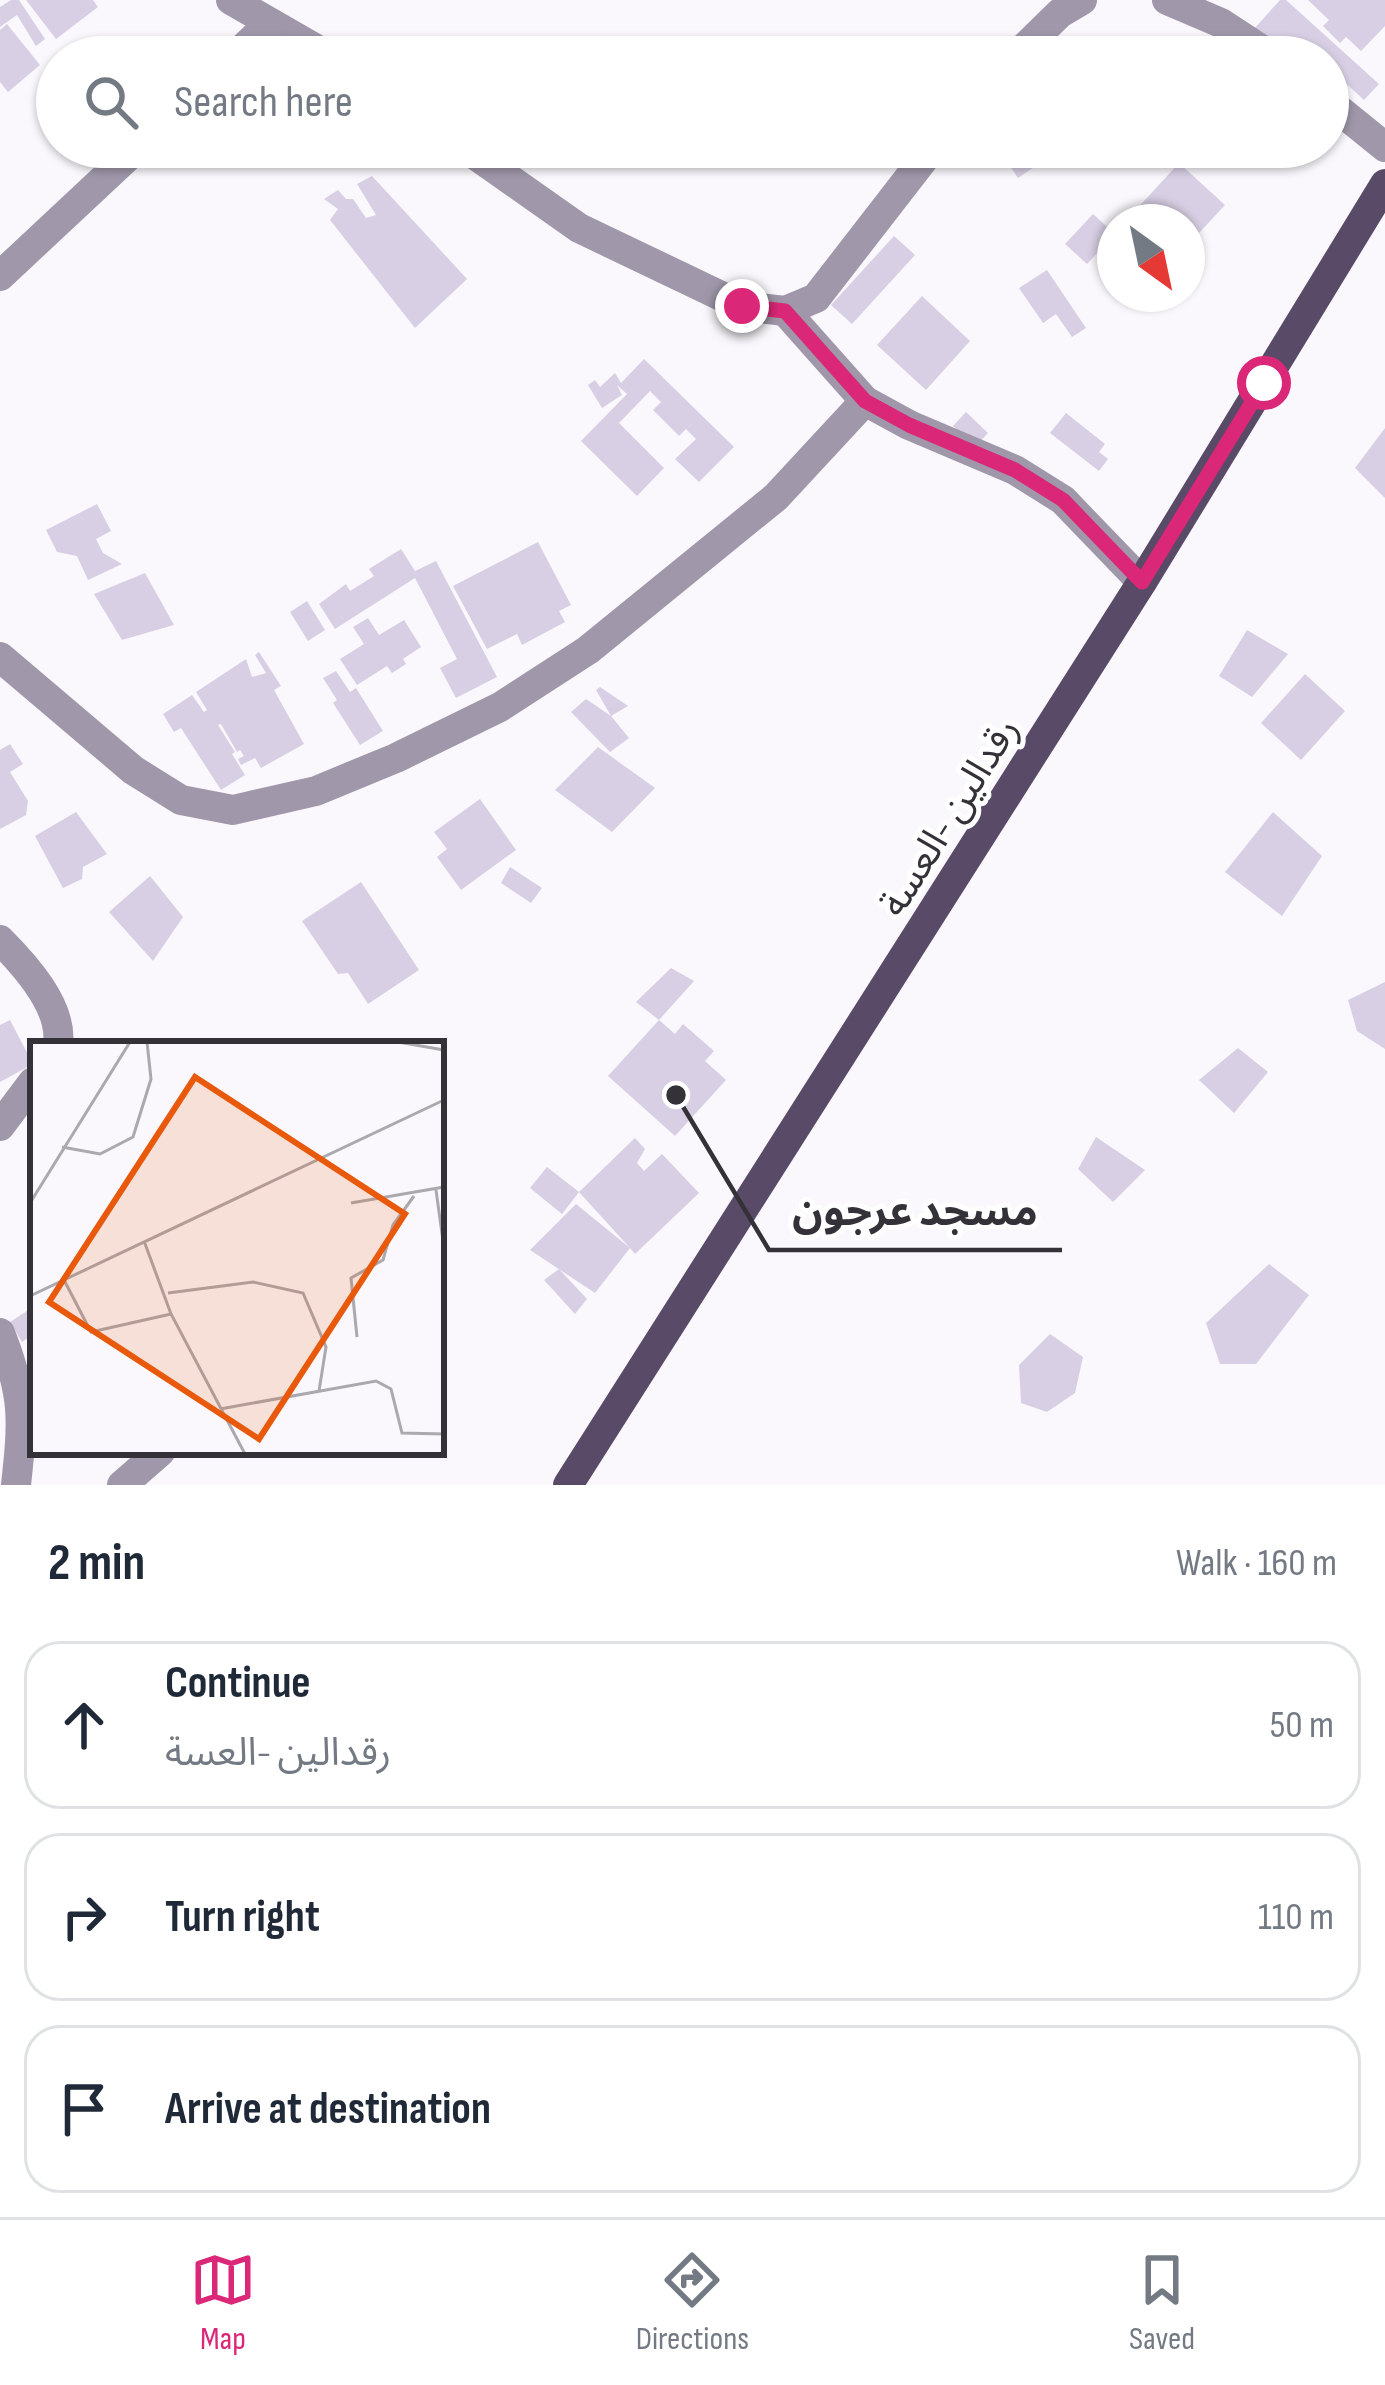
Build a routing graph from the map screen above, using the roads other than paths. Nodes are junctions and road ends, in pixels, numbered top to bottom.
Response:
1 (231, 0) edge
2 (1082, 0) edge
3 (1167, 0) edge
4 (270, 23) junction
5 (256, 36) edge
6 (293, 36) edge
7 (1036, 36) edge
8 (1241, 36) edge
9 (1349, 118) edge
10 (1385, 147) edge
11 (116, 168) edge
12 (494, 168) edge
13 (917, 168) edge
14 (1385, 184) edge
15 (0, 276) edge
16 (785, 311) junction
17 (865, 401) junction
18 (1142, 582) junction
19 (0, 657) edge
20 (0, 940) edge
21 (58, 1041) edge
22 (30, 1086) edge
23 (0, 1126) edge
24 (0, 1334) edge
25 (157, 1455) edge
26 (16, 1485) edge
27 (122, 1485) edge
28 (568, 1485) edge

1 - 4 street
2 - 7 street
3 - 8 street
4 - 5 street
4 - 6 street
9 - 10 street
11 - 15 street
12 - 16 street
13 - 16 street
14 - 18 main road, رقدالين -العسة
16 - 17 street
17 - 18 street
17 - 19 street
18 - 28 main road, رقدالين -العسة
20 - 21 street
22 - 23 street
24 - 26 street
25 - 27 street

